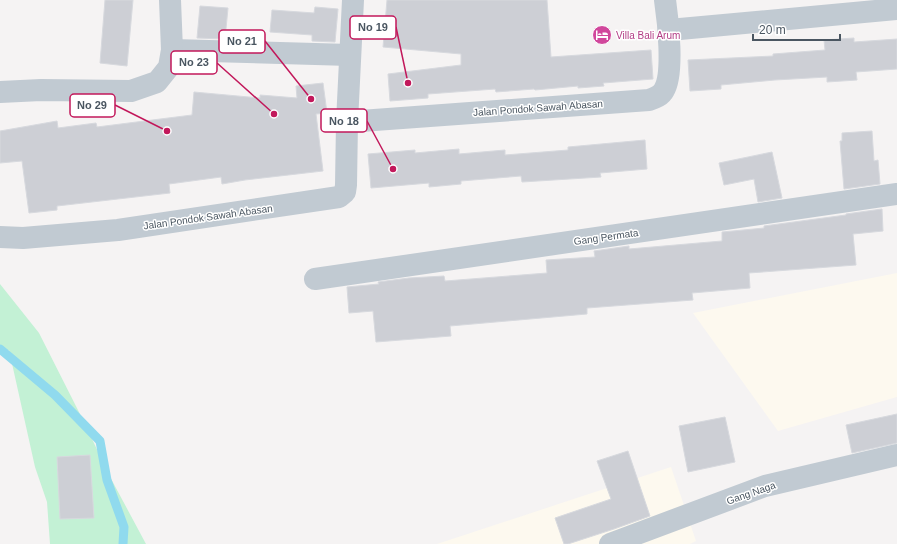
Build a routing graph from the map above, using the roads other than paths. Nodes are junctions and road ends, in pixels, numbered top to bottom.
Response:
1 (170, 0) edge
2 (353, 0) edge
3 (665, 0) edge
4 (897, 9) edge
5 (669, 30) junction
6 (172, 50) junction
7 (350, 55) junction
8 (0, 92) edge
9 (347, 122) junction
10 (897, 194) edge
11 (0, 237) edge
12 (315, 279) dead end
13 (897, 455) edge
14 (610, 544) edge

1 - 6 street
2 - 7 street, Jalan Pondok Sawah Abasan
3 - 5 street, Jalan Pondok Sawah Abasan
4 - 5 street
5 - 9 street, Jalan Pondok Sawah Abasan
6 - 7 street
6 - 8 street
7 - 9 street, Jalan Pondok Sawah Abasan
9 - 11 street, Jalan Pondok Sawah Abasan
10 - 12 street, Gang Permata
13 - 14 street, Gang Naga

